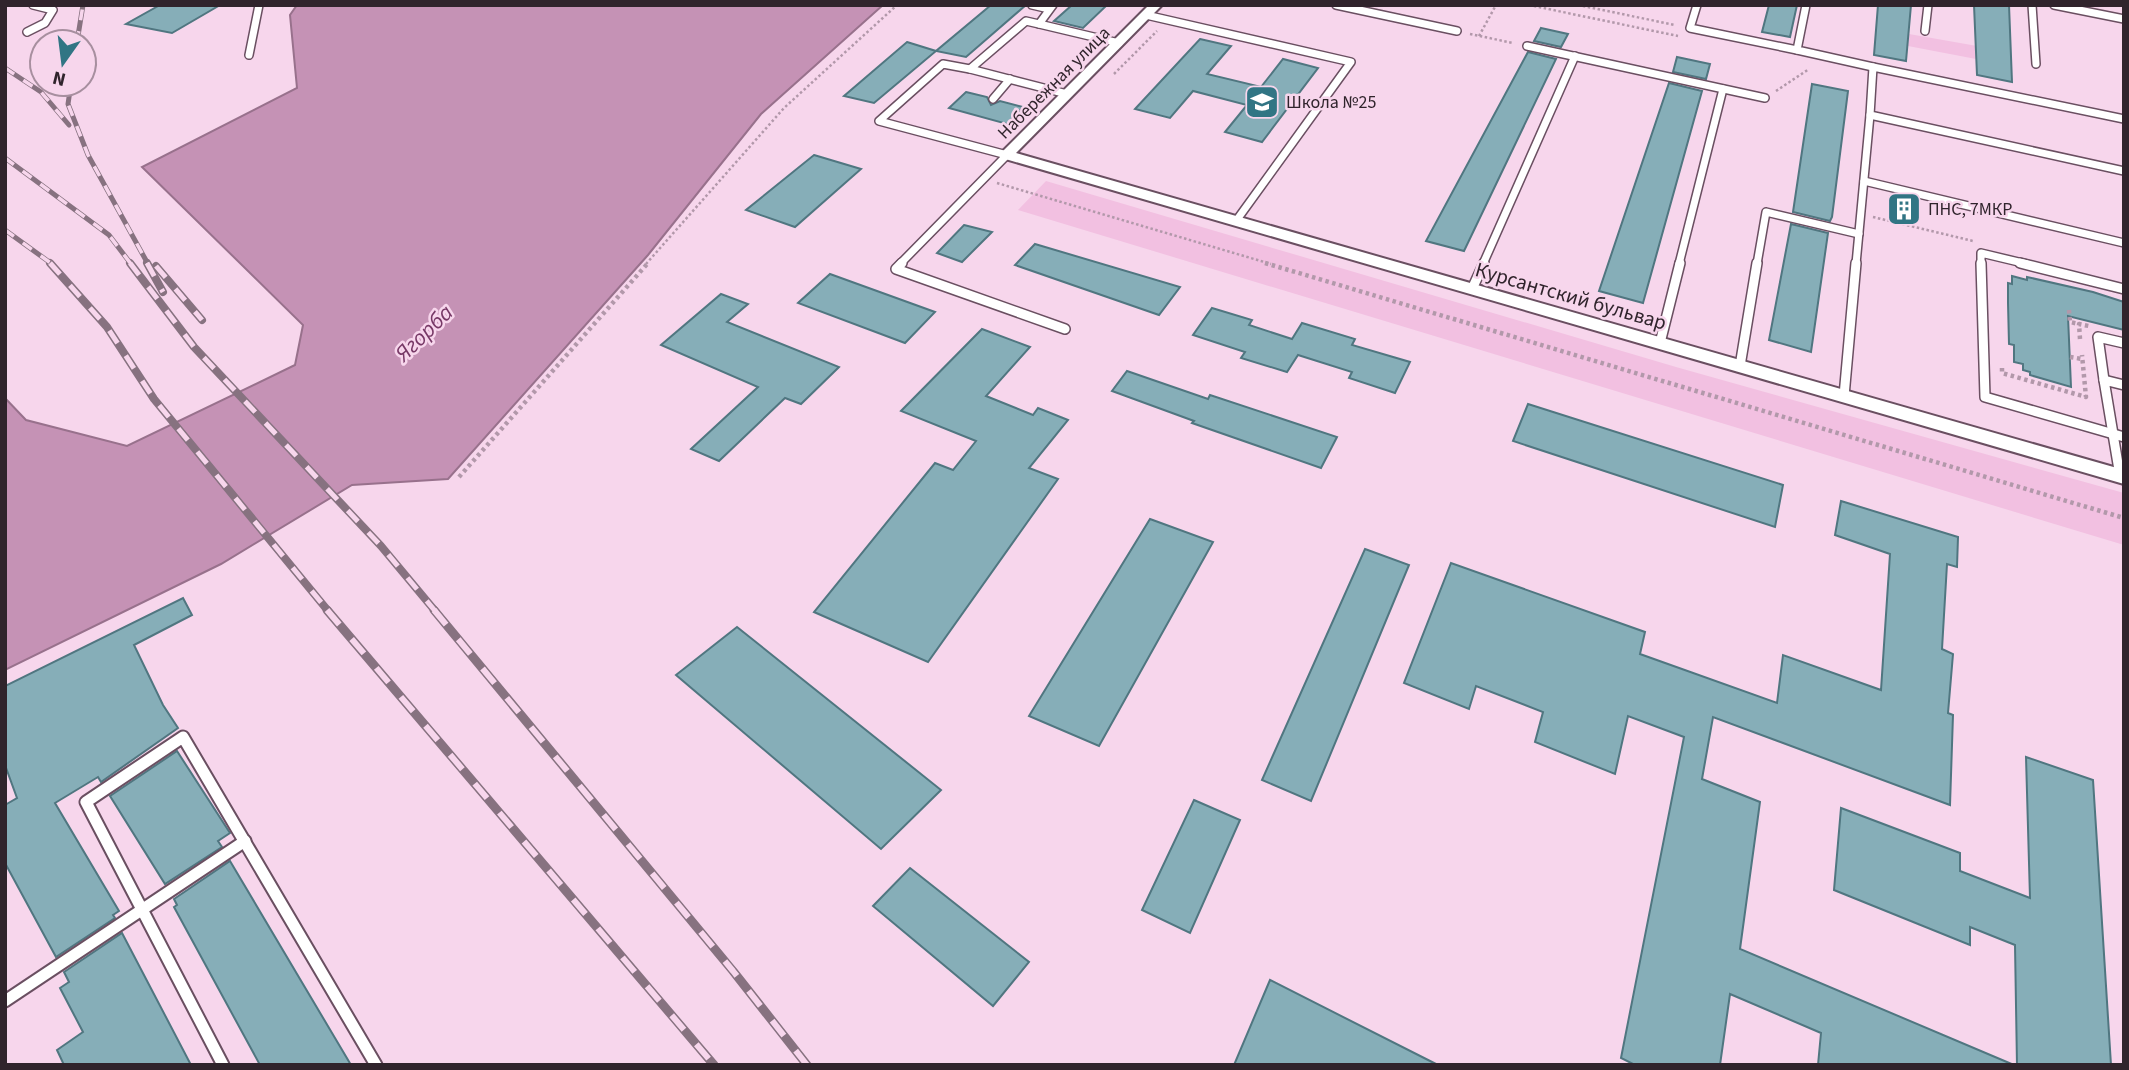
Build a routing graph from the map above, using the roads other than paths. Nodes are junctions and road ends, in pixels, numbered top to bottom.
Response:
1 (33, 5) edge
2 (259, 5) edge
3 (1032, 5) edge
4 (1336, 5) edge
5 (1697, 5) edge
6 (1806, 5) edge
7 (1928, 5) edge
8 (2032, 5) edge
9 (2054, 5) edge
10 (1051, 7) edge
11 (1151, 10) edge
12 (2124, 19) edge
13 (1039, 24) junction
14 (1457, 31) road end
15 (1925, 31) dead end
16 (27, 32) dead end
17 (1119, 43) junction
18 (1527, 46) road end
19 (1797, 50) junction
20 (249, 55) dead end
21 (1575, 56) junction
22 (2036, 65) dead end
23 (1874, 67) junction
24 (970, 69) junction
25 (1010, 79) junction
26 (1723, 89) junction
27 (1067, 94) junction
28 (1765, 98) road end
29 (993, 99) dead end
30 (1871, 115) junction
31 (2124, 119) edge
32 (1007, 155) junction
33 (2124, 171) edge
34 (1864, 181) junction
35 (1236, 222) junction
36 (1859, 234) junction
37 (2124, 243) edge
38 (1472, 289) junction
39 (2124, 289) edge
40 (1065, 329) dead end
41 (1660, 343) junction
42 (2124, 343) edge
43 (1740, 366) junction
44 (2104, 380) junction
45 (2124, 385) edge
46 (1844, 396) junction
47 (2113, 434) junction
48 (2124, 437) edge
49 (2122, 476) edge
50 (245, 841) junction
51 (142, 910) junction
52 (5, 1001) edge
53 (223, 1065) edge
54 (376, 1065) edge

1 - 16 lane
2 - 20 lane
3 - 10 lane
4 - 14 lane
5 - 19 lane
6 - 19 lane
7 - 15 lane
8 - 22 lane
9 - 12 lane
10 - 13 lane
11 - 17 street, Набережная улица
11 - 35 lane
13 - 17 lane
13 - 24 lane
17 - 27 street, Набережная улица
18 - 21 lane
19 - 23 lane
21 - 26 lane
21 - 38 lane
23 - 30 lane
23 - 31 lane
24 - 25 lane
24 - 32 lane
25 - 27 lane
25 - 29 lane
26 - 28 lane
26 - 41 lane
27 - 32 street, Набережная улица
30 - 33 lane
30 - 34 lane
32 - 35 street, Курсантский бульвар
32 - 40 lane
34 - 36 lane
34 - 37 lane
35 - 38 street, Курсантский бульвар
36 - 43 lane
36 - 46 lane
38 - 41 street, Курсантский бульвар
39 - 47 lane
41 - 43 street, Курсантский бульвар
42 - 44 lane
43 - 46 street, Курсантский бульвар
44 - 45 lane
44 - 47 lane
46 - 49 street, Курсантский бульвар
47 - 48 lane
47 - 49 lane
50 - 51 lane
50 - 51 lane
50 - 54 lane
51 - 52 lane
51 - 53 lane

